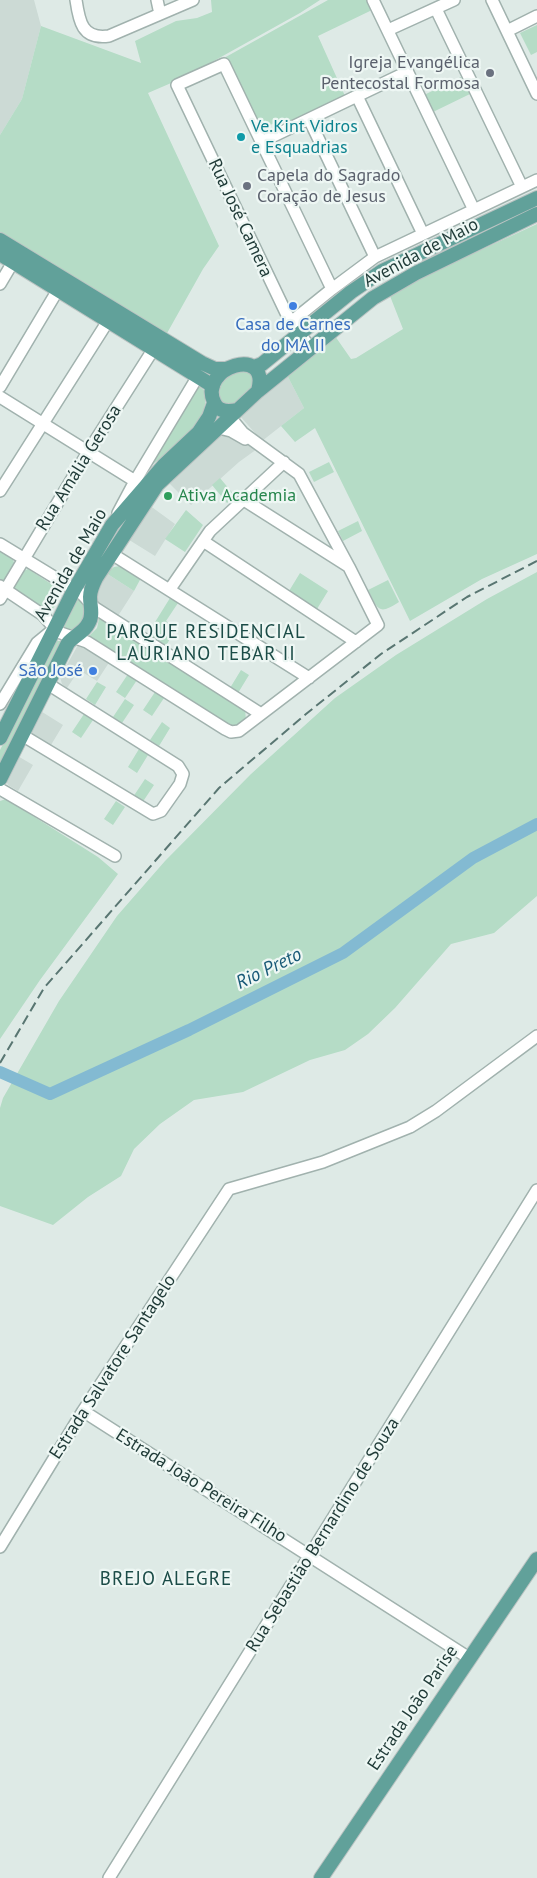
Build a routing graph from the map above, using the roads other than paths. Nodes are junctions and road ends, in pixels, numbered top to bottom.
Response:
1 (76, 0) edge
2 (157, 0) edge
3 (193, 0) edge
4 (373, 0) edge
5 (454, 0) edge
6 (492, 0) edge
7 (436, 9) junction
8 (160, 14) junction
9 (537, 16) edge
10 (388, 30) junction
11 (507, 31) junction
12 (537, 64) edge
13 (525, 70) junction
14 (407, 72) junction
15 (537, 94) edge
16 (357, 96) junction
17 (308, 119) junction
18 (261, 142) junction
19 (537, 180) edge
20 (522, 187) junction
21 (532, 201) edge
22 (474, 210) junction
23 (536, 214) edge
24 (423, 234) junction
25 (0, 240) edge
26 (0, 254) edge
27 (375, 257) junction
28 (13, 262) junction
29 (0, 284) edge
30 (62, 285) junction
31 (332, 288) junction
32 (108, 321) junction
33 (296, 330) junction
34 (157, 344) junction
35 (310, 348) junction
36 (254, 367) junction
37 (226, 369) junction
38 (198, 376) junction
39 (213, 386) junction
40 (0, 387) edge
41 (258, 391) junction
42 (0, 397) edge
43 (214, 403) junction
44 (233, 413) junction
45 (41, 424) junction
46 (219, 428) junction
47 (259, 446) junction
48 (88, 452) junction
49 (284, 462) junction
50 (132, 486) junction
51 (0, 492) edge
52 (244, 500) junction
53 (112, 525) junction
54 (203, 541) junction
55 (0, 544) edge
56 (112, 554) junction
57 (24, 559) junction
58 (349, 566) junction
59 (74, 590) junction
60 (170, 590) junction
61 (2, 592) edge
62 (91, 603) junction
63 (54, 629) junction
64 (73, 637) junction
65 (356, 642) junction
66 (309, 678) junction
67 (48, 684) junction
68 (0, 704) edge
69 (246, 704) junction
70 (261, 714) junction
71 (250, 723) junction
72 (22, 735) junction
73 (0, 738) edge
74 (0, 779) edge
75 (0, 789) edge
76 (115, 856) dead end
77 (537, 1036) edge
78 (537, 1190) edge
79 (83, 1411) junction
80 (0, 1548) edge
81 (311, 1555) junction
82 (537, 1558) edge
83 (469, 1658) junction
84 (109, 1878) edge
85 (321, 1878) edge

1 - 8 street
2 - 8 street
3 - 8 street
4 - 10 street
5 - 7 street
6 - 11 street
7 - 10 street
7 - 20 street
9 - 11 street
10 - 14 street
11 - 13 street
12 - 13 street
13 - 15 street
14 - 16 street
14 - 22 street
16 - 17 street
16 - 24 street
17 - 18 street
17 - 27 street
18 - 31 street
18 - 33 street, Rua José Camera
19 - 20 street
20 - 22 street
21 - 23 main road
21 - 33 main road, Avenida de Maio
22 - 24 street
23 - 35 main road, Avenida de Maio
24 - 27 street
25 - 30 main road
26 - 28 main road
27 - 31 street
28 - 29 street
28 - 30 main road
30 - 32 main road
30 - 34 main road
30 - 40 street
31 - 33 street
32 - 34 main road
32 - 45 street
33 - 35 street, Rua José Camera
33 - 36 main road, Avenida de Maio
34 - 37 main road
34 - 38 main road
34 - 48 street, Rua Amália Gerosa
35 - 41 main road, Avenida de Maio
36 - 37 main road
36 - 41 main road
37 - 39 main road
38 - 39 main road
38 - 50 street
39 - 43 main road
41 - 44 main road
42 - 45 street
43 - 44 main road
43 - 53 main road, Avenida de Maio
44 - 46 main road, Avenida de Maio
44 - 47 street
45 - 48 street
45 - 51 street
46 - 47 street
46 - 56 main road, Avenida de Maio
47 - 49 street
48 - 50 street
48 - 57 street, Rua Amália Gerosa
49 - 52 street
49 - 58 street
50 - 53 street
52 - 54 street
52 - 58 street
53 - 59 main road, Avenida de Maio
54 - 60 street
54 - 65 street
55 - 57 street
56 - 60 street
56 - 62 main road, Avenida de Maio
57 - 59 street
57 - 61 street, Rua Amália Gerosa
58 - 65 street
59 - 62 street
59 - 63 main road, Avenida de Maio
60 - 66 street
61 - 63 street
62 - 64 main road, Avenida de Maio
62 - 69 street
63 - 64 street
63 - 68 street
63 - 73 main road, Avenida de Maio
64 - 67 main road, Avenida de Maio
64 - 71 street
65 - 66 street
66 - 70 street
67 - 72 main road, Avenida de Maio
67 - 72 street
69 - 70 street
69 - 71 street
70 - 71 street
72 - 74 main road, Avenida de Maio
75 - 76 street
77 - 79 street, Estrada Salvatore Santagelo
78 - 81 street, Rua Sebastião Bernardino de Souza
79 - 80 street, Estrada Salvatore Santagelo
79 - 81 street, Estrada João Pereira Filho
81 - 83 street, Estrada João Pereira Filho
81 - 84 street, Rua Sebastião Bernardino de Souza
82 - 83 main road, Estrada João Parise
83 - 85 main road, Estrada João Parise

